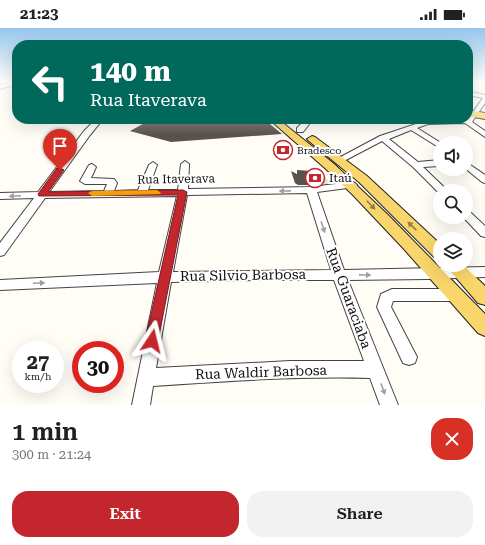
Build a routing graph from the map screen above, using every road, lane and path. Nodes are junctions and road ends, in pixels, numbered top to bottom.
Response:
1 (484, 100) edge
2 (473, 112) edge
3 (473, 116) edge
4 (485, 116) edge
5 (95, 124) edge
6 (283, 124) edge
7 (308, 124) edge
8 (421, 124) edge
9 (469, 124) edge
10 (411, 127) junction
11 (485, 134) edge
12 (304, 137) junction
13 (384, 138) junction
14 (433, 141) edge
15 (339, 160) junction
16 (185, 164) dead end
17 (433, 164) edge
18 (153, 165) dead end
19 (416, 165) junction
20 (92, 167) dead end
21 (473, 171) edge
22 (485, 180) edge
23 (84, 181) junction
24 (357, 182) junction
25 (436, 184) edge
26 (311, 190) junction
27 (183, 192) junction
28 (108, 193) junction
29 (142, 193) junction
30 (42, 194) junction
31 (78, 194) junction
32 (0, 196) edge
33 (473, 221) edge
34 (485, 233) edge
35 (433, 247) edge
36 (0, 252) edge
37 (473, 271) edge
38 (448, 272) edge
39 (460, 272) edge
40 (485, 272) edge
41 (339, 274) junction
42 (438, 275) junction
43 (166, 277) junction
44 (0, 285) edge
45 (456, 295) junction
46 (485, 298) edge
47 (485, 327) edge
48 (409, 357) dead end
49 (376, 370) junction
50 (146, 378) junction
51 (141, 405) edge
52 (389, 405) edge

1 - 2 street
3 - 4 main road
5 - 30 street
6 - 12 main road
7 - 12 street
8 - 10 street
9 - 11 street
10 - 13 street
10 - 14 street
12 - 15 main road
12 - 24 main road
13 - 15 street
13 - 19 street
15 - 24 main road
16 - 27 street
17 - 19 street
18 - 29 street
19 - 25 street
20 - 23 street
21 - 22 street
23 - 28 street
23 - 31 street
24 - 26 street, Rua Itaverava
35 -> 24 main road
24 -> 42 main road
26 -> 27 street, Rua Itaverava
26 -> 41 street, Rua Guaraciaba
27 - 29 street, Rua Itaverava
27 - 43 street
28 - 29 street, Rua Itaverava
28 - 31 street, Rua Itaverava
30 - 31 street, Rua Itaverava
30 -> 32 street, Rua Itaverava
30 - 36 street
33 - 34 street
37 - 40 street, Rua Silvio Barbosa
38 - 42 street, Rua Silvio Barbosa
39 - 46 main road
41 -> 42 street, Rua Silvio Barbosa
41 - 43 street, Rua Silvio Barbosa
41 - 49 street, Rua Guaraciaba
42 - 45 main road
44 -> 43 street, Rua Silvio Barbosa
43 - 50 street
45 - 47 main road
45 - 48 street
49 - 50 street, Rua Waldir Barbosa
49 -> 52 street, Rua Guaraciaba
50 - 51 street

